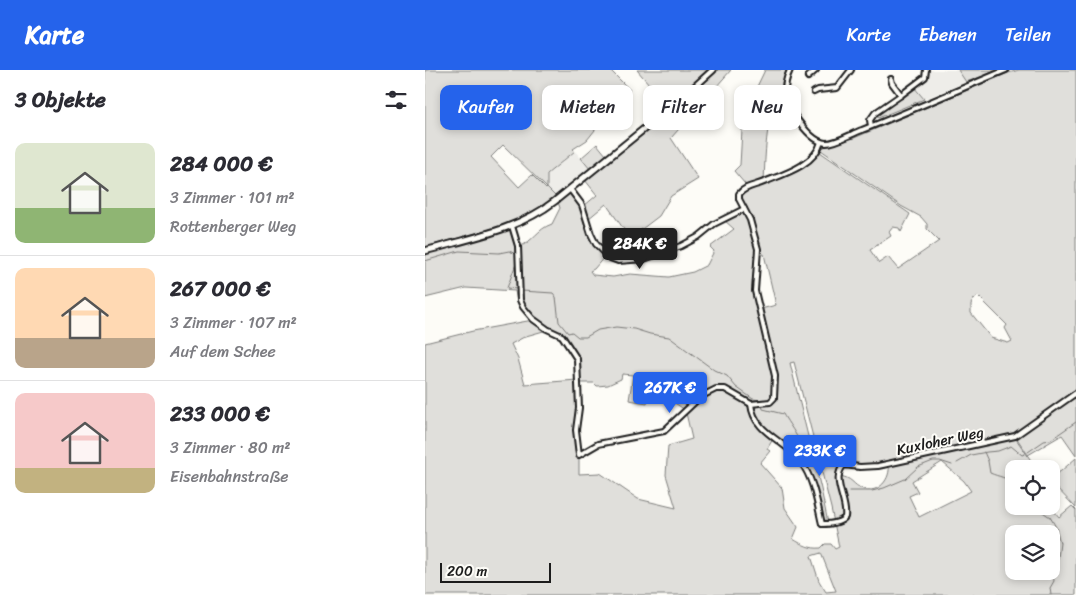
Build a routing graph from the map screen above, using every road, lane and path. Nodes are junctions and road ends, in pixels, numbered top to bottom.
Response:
1 (713, 70) edge
2 (790, 70) edge
3 (816, 70) edge
4 (851, 70) edge
5 (927, 70) edge
6 (1006, 70) edge
7 (808, 77) dead end
8 (891, 79) dead end
9 (814, 92) dead end
10 (901, 95) junction
11 (871, 126) junction
12 (819, 141) junction
13 (570, 188) junction
14 (744, 209) junction
15 (512, 226) junction
16 (425, 251) edge
17 (1076, 393) edge
18 (751, 404) junction

1 - 13 main road
2 - 12 street
3 - 7 street
4 - 9 street
5 - 10 street
6 - 11 street
8 - 10 street
10 - 11 street
11 - 12 street
12 - 14 street
13 - 14 street
13 - 15 main road
14 - 18 street
15 - 16 main road
15 - 18 street
17 - 18 street, Kuxloher Weg

